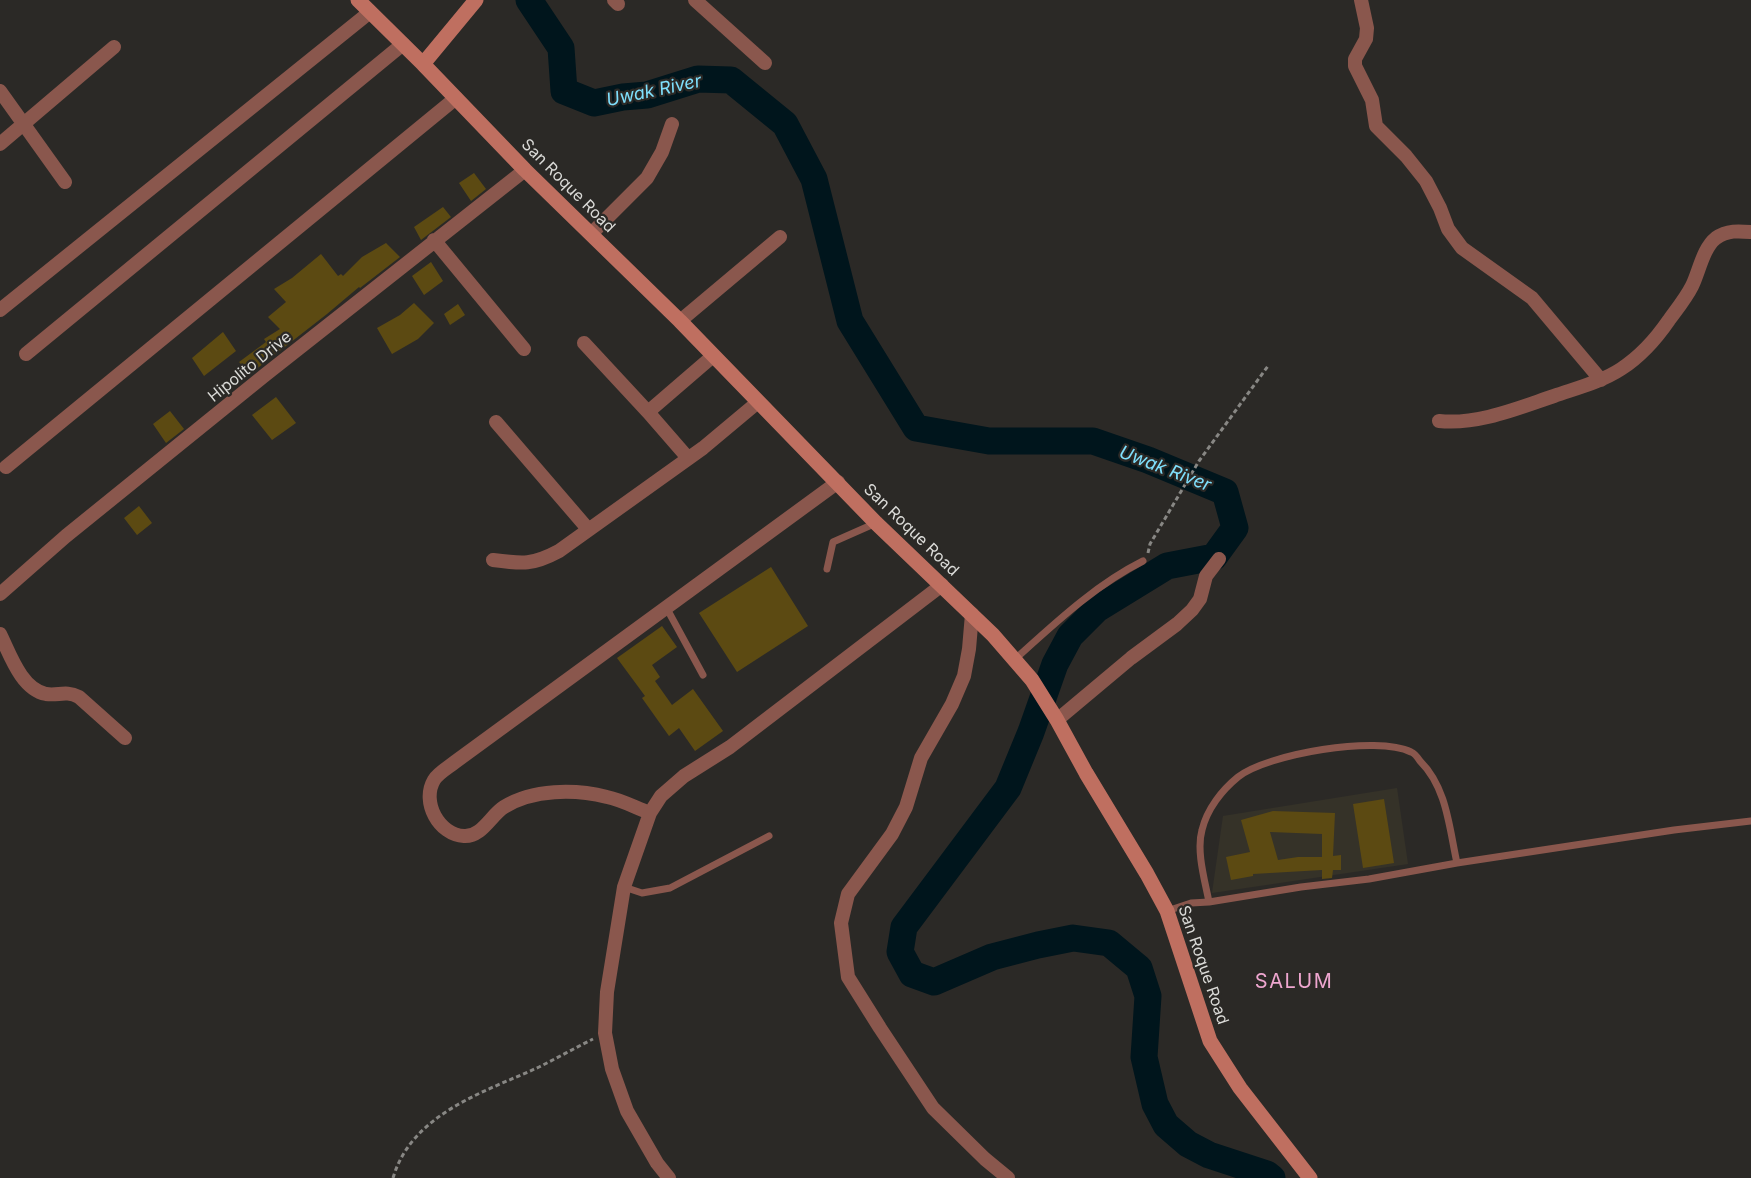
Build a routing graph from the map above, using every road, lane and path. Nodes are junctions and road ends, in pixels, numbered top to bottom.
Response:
1 (358, 0) edge
2 (476, 0) edge
3 (695, 0) edge
4 (1361, 0) edge
5 (370, 12) junction
6 (403, 44) junction
7 (114, 47) dead end
8 (765, 63) dead end
9 (423, 64) junction
10 (0, 91) edge
11 (456, 98) junction
12 (23, 122) junction
13 (672, 124) dead end
14 (0, 144) edge
15 (525, 170) junction
16 (65, 182) dead end
17 (1751, 232) edge
18 (591, 234) junction
19 (780, 237) dead end
20 (434, 240) junction
21 (0, 310) edge
22 (680, 321) junction
23 (584, 343) dead end
24 (525, 349) dead end
25 (26, 354) dead end
26 (713, 356) junction
27 (1268, 366) dead end
28 (1601, 380) junction
29 (758, 402) junction
30 (648, 412) junction
31 (1439, 421) dead end
32 (496, 422) dead end
33 (688, 458) junction
34 (6, 467) dead end
35 (838, 482) junction
36 (876, 523) junction
37 (588, 529) junction
38 (1219, 559) dead end
39 (493, 560) dead end
40 (1143, 561) joint
41 (827, 569) dead end
42 (942, 585) junction
43 (0, 594) edge
44 (666, 607) junction
45 (972, 614) junction
46 (0, 634) edge
47 (1014, 660) junction
48 (703, 675) dead end
49 (1058, 720) junction
50 (125, 738) dead end
51 (650, 813) junction
52 (1751, 821) edge
53 (769, 836) dead end
54 (1457, 863) junction
55 (624, 887) junction
56 (1209, 902) junction
57 (1167, 910) junction
58 (605, 1033) junction
59 (393, 1178) edge
60 (669, 1178) edge
61 (1008, 1178) edge
62 (1310, 1178) edge

1 - 5 street, San Roque Road
2 - 9 street
3 - 8 street
4 - 28 street
5 - 6 street, San Roque Road
5 - 21 street
6 - 9 street, San Roque Road
6 - 25 street
7 - 12 street
9 - 11 street, San Roque Road
10 - 12 street
11 - 15 street, San Roque Road
11 - 34 street
12 - 14 street
12 - 16 street
13 - 18 street
15 - 18 street, San Roque Road
15 - 20 street, Hipolito Drive
17 - 28 street
18 - 22 street, San Roque Road
19 - 22 street
20 - 24 street
20 - 43 street, Hipolito Drive
22 - 26 street, San Roque Road
23 - 30 street
26 - 29 street, San Roque Road
26 - 30 street
27 - 40 path
28 - 31 street
29 - 33 street
29 - 35 street, San Roque Road
30 - 33 street
32 - 37 street
33 - 37 street
35 - 36 street, San Roque Road
35 - 44 street
36 - 41 lane
36 - 42 street, San Roque Road
37 - 39 street
38 - 49 street
40 - 47 lane
42 - 45 street, San Roque Road
42 - 51 street
44 - 48 lane
44 - 51 street
45 - 47 street, San Roque Road
45 - 61 street
46 - 50 street
47 - 49 street, San Roque Road
49 - 57 street, San Roque Road
51 - 55 street
52 - 54 lane
53 - 55 lane
54 - 56 lane
54 - 56 lane
55 - 58 street
56 - 57 lane
57 - 62 street, San Roque Road
58 - 59 path
58 - 60 street

